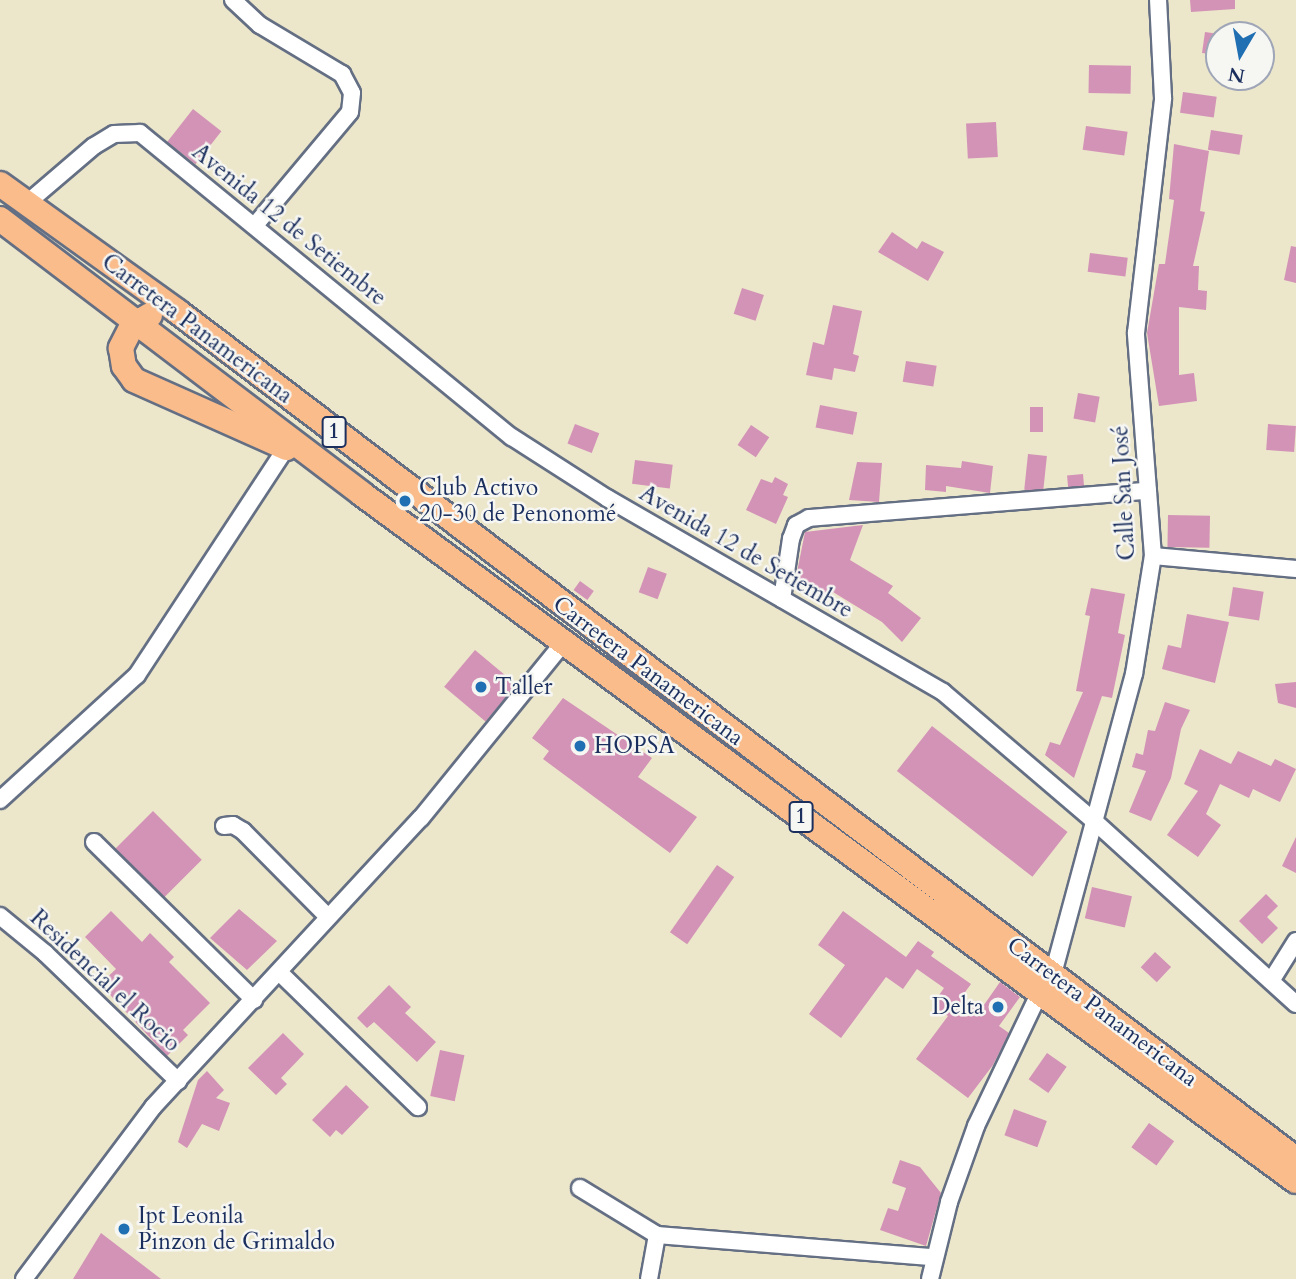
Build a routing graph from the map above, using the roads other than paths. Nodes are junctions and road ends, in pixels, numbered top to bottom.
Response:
1 (233, 0) edge
2 (1158, 0) edge
3 (0, 184) edge
4 (26, 204) junction
5 (0, 219) edge
6 (256, 224) junction
7 (178, 312) junction
8 (135, 322) junction
9 (286, 448) junction
10 (331, 469) junction
11 (1148, 491) junction
12 (1153, 556) junction
13 (1296, 569) edge
14 (782, 599) junction
15 (557, 603) junction
16 (564, 642) junction
17 (0, 800) edge
18 (1093, 820) junction
19 (224, 826) dead end
20 (94, 842) dead end
21 (0, 916) edge
22 (328, 917) junction
23 (1296, 941) edge
24 (279, 972) junction
25 (1271, 982) junction
26 (1046, 983) junction
27 (254, 1000) junction
28 (1296, 1004) edge
29 (178, 1081) junction
30 (418, 1107) dead end
31 (1296, 1159) edge
32 (1296, 1181) edge
33 (580, 1188) dead end
34 (657, 1235) junction
35 (933, 1257) junction
36 (24, 1279) edge
37 (649, 1279) edge
38 (930, 1279) edge

1 - 6 street
2 - 11 street, Calle San José
3 - 4 highway, Carretera Panamericana / 1
4 - 6 street, Avenida 12 de Setiembre
4 - 7 highway, Carretera Panamericana / 1
5 - 8 highway, Carretera Panamericana / 1
6 - 14 street, Avenida 12 de Setiembre
7 - 8 highway
7 - 15 highway, Carretera Panamericana / 1
8 - 9 highway
8 - 10 highway, Carretera Panamericana / 1
9 - 10 highway
9 - 17 street
10 - 16 highway, Carretera Panamericana / 1
11 - 12 street, Calle San José
11 - 14 street
12 - 13 street
12 - 18 street, Calle San José
14 - 18 street, Avenida 12 de Setiembre
15 - 16 highway
15 - 26 highway, Carretera Panamericana / 1
16 - 22 street
16 - 26 highway, Carretera Panamericana / 1
18 - 25 street, Avenida 12 de Setiembre
18 - 26 street, Calle San José
19 - 22 street
20 - 27 street
21 - 29 street, Residencial el Rocio
22 - 24 street
23 - 25 street
24 - 27 street
24 - 30 street
25 - 28 street, Avenida 12 de Setiembre
26 - 31 highway, Carretera Panamericana / 1
26 - 32 highway, Carretera Panamericana / 1
26 - 35 street, Calle San José
27 - 29 street
29 - 36 street
33 - 34 street
34 - 35 street
34 - 37 street
35 - 38 street, Calle San José

